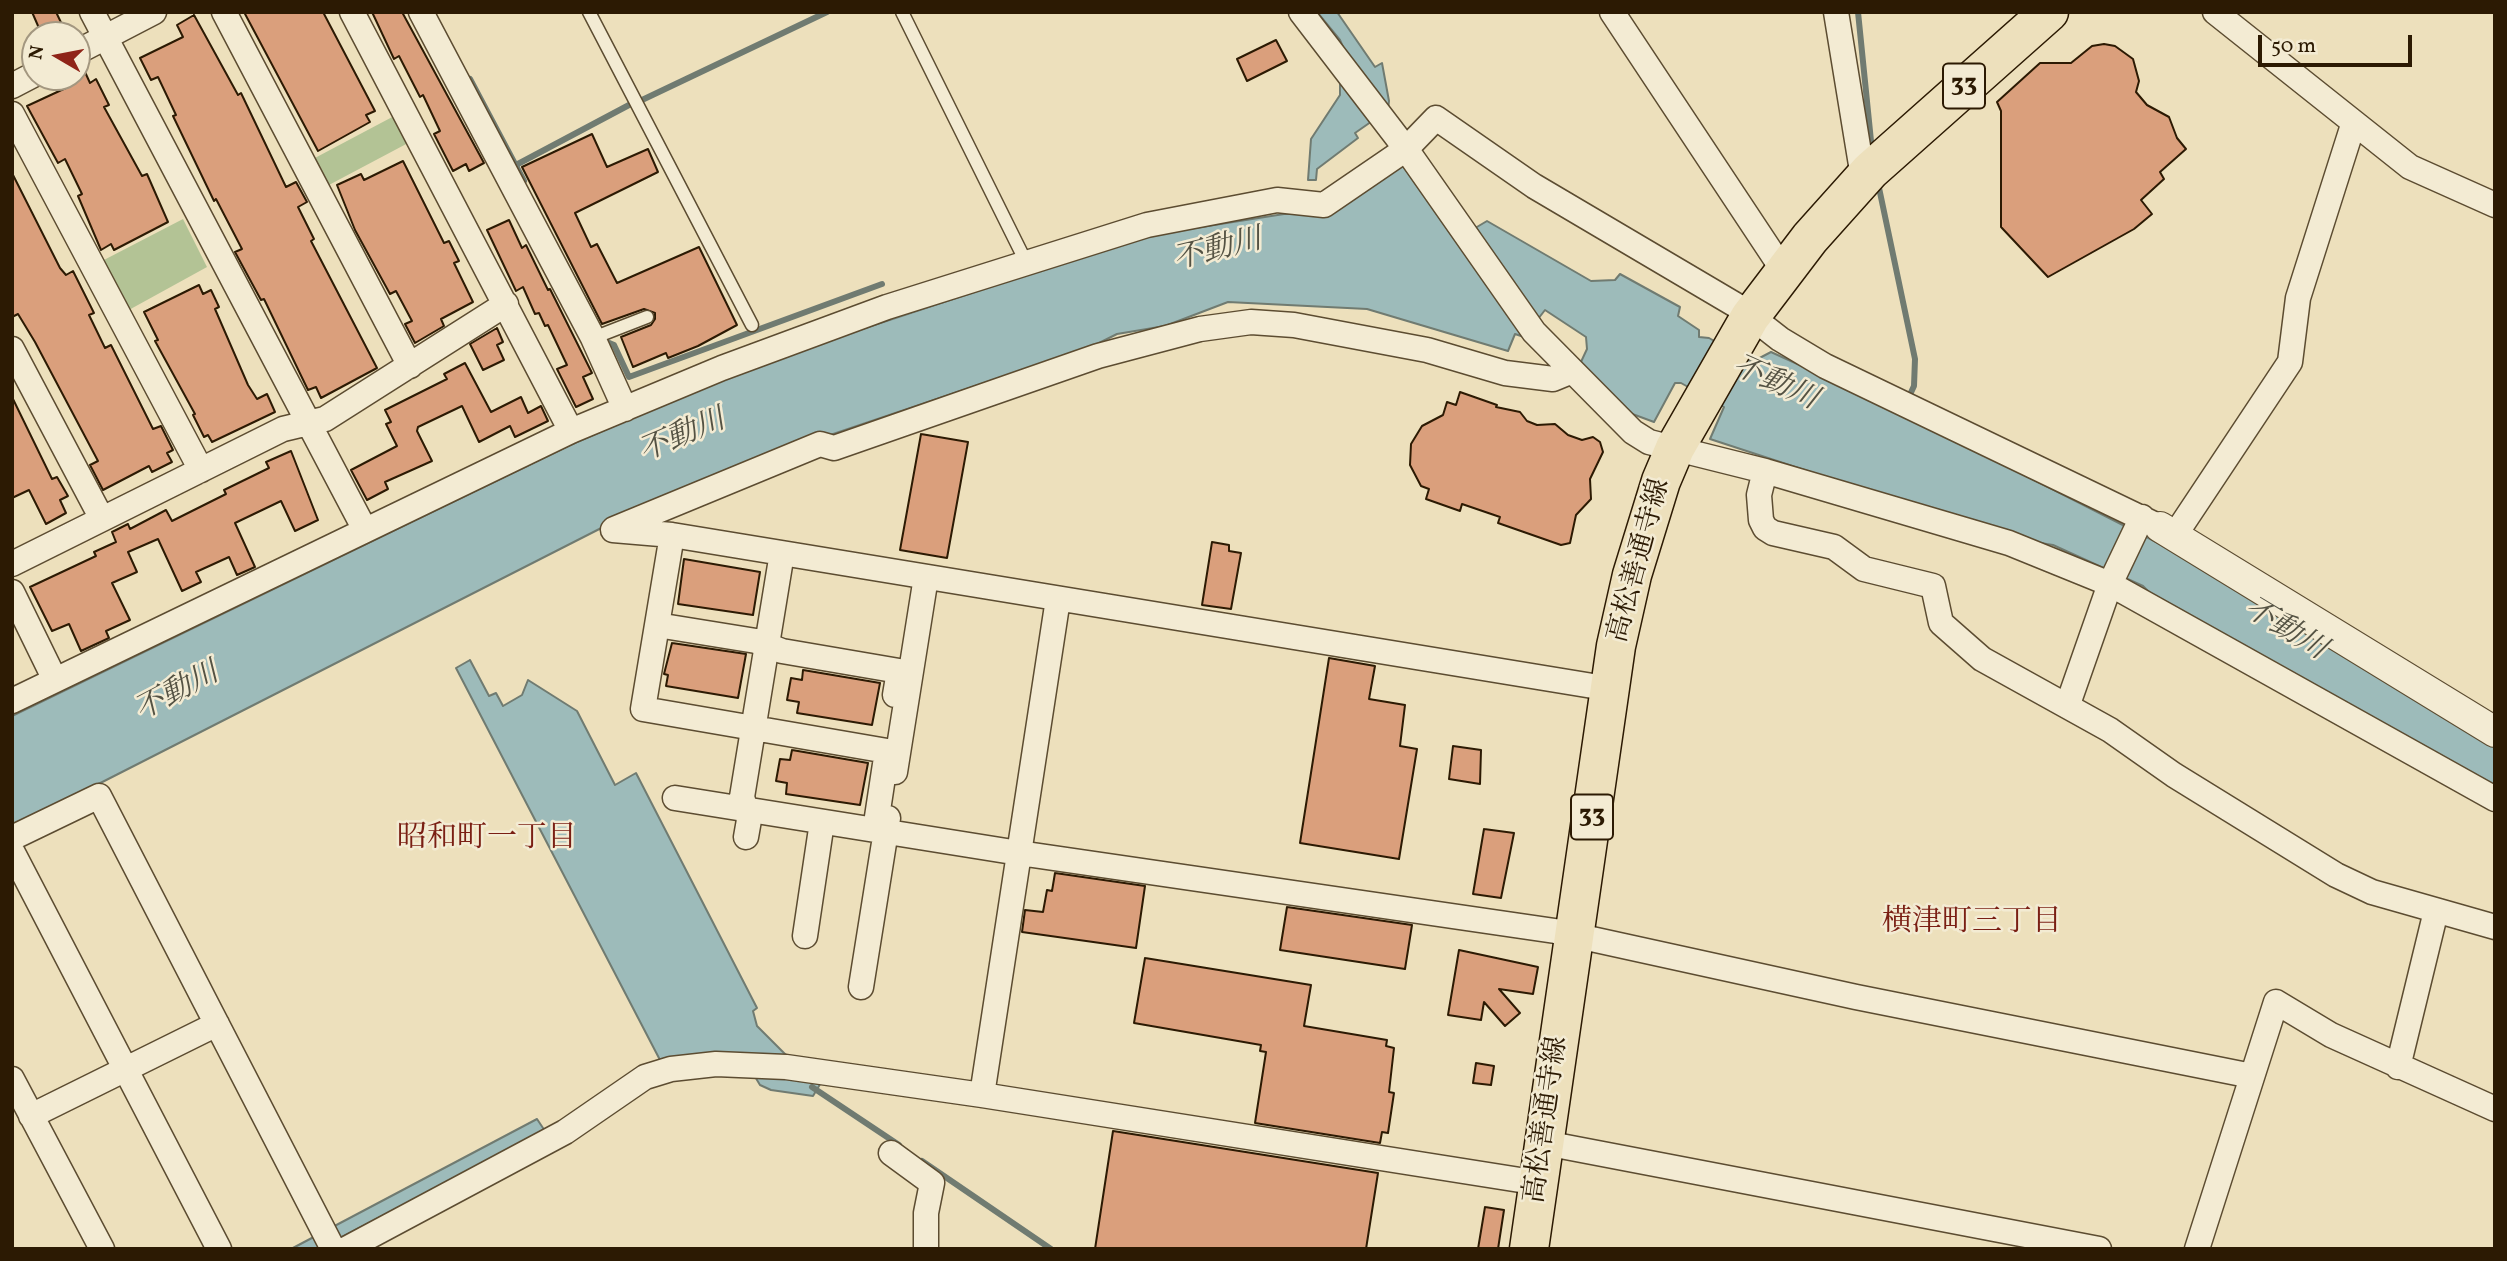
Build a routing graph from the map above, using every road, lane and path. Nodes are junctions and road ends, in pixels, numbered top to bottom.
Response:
1 (92, 12) edge
2 (154, 12) edge
3 (224, 12) edge
4 (352, 12) edge
5 (421, 12) edge
6 (589, 12) edge
7 (902, 12) edge
8 (1301, 12) edge
9 (1612, 12) edge
10 (1836, 12) edge
11 (2049, 12) edge
12 (2215, 12) edge
13 (105, 38) junction
14 (91, 45) edge
15 (12, 114) edge
16 (2353, 125) junction
17 (1406, 149) junction
18 (1871, 170) junction
19 (2495, 205) edge
20 (1026, 262) junction
21 (1783, 270) junction
22 (506, 304) junction
23 (647, 317) dead end
24 (752, 325) dead end
25 (1741, 332) junction
26 (593, 338) junction
27 (12, 349) edge
28 (410, 366) junction
29 (1570, 372) junction
30 (625, 408) junction
31 (306, 422) junction
32 (571, 432) junction
33 (1675, 448) junction
34 (201, 470) junction
35 (1765, 471) junction
36 (102, 519) junction
37 (2153, 526) junction
38 (365, 530) junction
39 (672, 535) junction
40 (782, 553) junction
41 (12, 564) edge
42 (926, 577) junction
43 (2113, 578) junction
44 (12, 592) edge
45 (1058, 599) junction
46 (657, 625) junction
47 (767, 645) junction
48 (55, 680) junction
49 (1611, 689) junction
50 (12, 701) edge
51 (2068, 704) junction
52 (754, 728) junction
53 (2495, 732) edge
54 (887, 751) junction
55 (675, 798) dead end
56 (2495, 799) edge
57 (746, 809) junction
58 (822, 822) junction
59 (881, 831) junction
60 (746, 837) dead end
61 (12, 838) edge
62 (12, 851) edge
63 (1018, 853) junction
64 (2436, 911) junction
65 (2495, 927) edge
66 (1574, 935) junction
67 (805, 936) dead end
68 (861, 987) dead end
69 (217, 1024) junction
70 (2398, 1067) junction
71 (125, 1069) junction
72 (2252, 1076) junction
73 (12, 1079) edge
74 (982, 1095) junction
75 (2495, 1109) edge
76 (31, 1116) junction
77 (1545, 1143) junction
78 (891, 1153) dead end
79 (1539, 1182) junction
80 (334, 1243) edge
81 (102, 1249) edge
82 (219, 1249) edge
83 (926, 1249) edge
84 (1529, 1249) edge
85 (2099, 1249) edge
86 (2197, 1249) edge

1 - 13 street
2 - 13 street
3 - 28 street
4 - 22 street
5 - 26 street
6 - 24 lane
7 - 20 lane
8 - 17 street
9 - 21 street
10 - 18 street
11 - 18 main road, 高松善通寺線 / 33
12 - 16 street
13 - 14 street
13 - 31 street
15 - 34 street
16 - 19 street
16 - 37 street
17 - 20 street
17 - 25 street
17 - 29 street
18 - 21 main road, 高松善通寺線 / 33
20 - 30 street
21 - 25 main road, 高松善通寺線 / 33
22 - 28 street
22 - 32 street
23 - 26 lane
25 - 33 main road, 高松善通寺線 / 33
25 - 37 street
26 - 30 street
27 - 36 street
28 - 31 street
29 - 33 street
29 - 39 street
30 - 32 street
31 - 34 street
31 - 38 street
32 - 38 street
33 - 35 street
33 - 49 main road, 高松善通寺線 / 33
34 - 36 street
35 - 43 street
35 - 51 street
36 - 41 street
37 - 43 street
37 - 53 street
38 - 48 street
39 - 40 street
39 - 46 street
40 - 42 street
40 - 47 street
42 - 45 street
42 - 59 street
43 - 51 street
43 - 56 street
44 - 48 street
45 - 49 street
45 - 63 street
46 - 47 street
46 - 52 street
47 - 52 street
47 - 54 street
48 - 50 street
49 - 66 main road, 高松善通寺線 / 33
51 - 64 street
52 - 54 street
52 - 57 street
54 - 59 street
55 - 57 street
57 - 58 street
57 - 60 street
58 - 59 street
58 - 67 street
59 - 63 street
59 - 68 street
61 - 69 street
62 - 71 street
63 - 66 street
63 - 74 street
64 - 65 street
64 - 70 street
66 - 72 street
66 - 77 main road, 高松善通寺線 / 33
69 - 71 street
69 - 80 street
70 - 72 street
70 - 75 street
71 - 76 street
71 - 82 street
72 - 86 street
73 - 76 street
74 - 79 street
74 - 80 street
76 - 81 street
77 - 79 main road, 高松善通寺線 / 33
77 - 85 street
78 - 83 street
79 - 84 main road, 高松善通寺線 / 33

